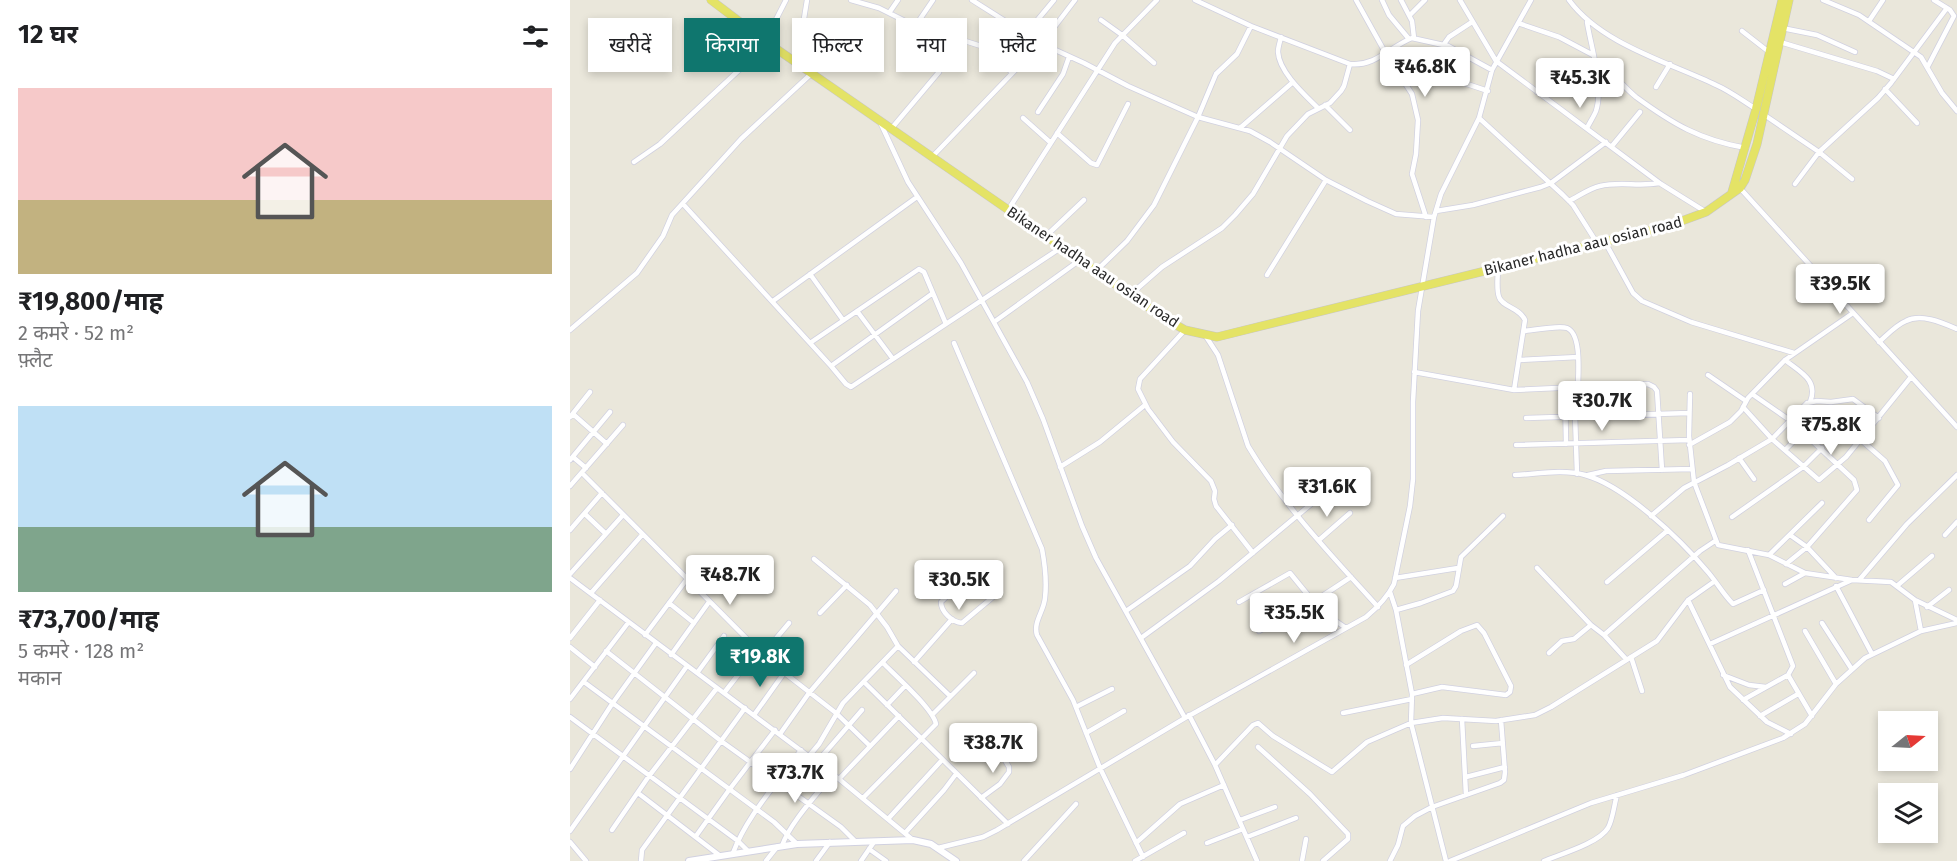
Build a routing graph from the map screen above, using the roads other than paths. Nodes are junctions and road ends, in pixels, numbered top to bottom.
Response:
1 (711, 0) edge
2 (786, 0) edge
3 (807, 0) edge
4 (851, 0) edge
5 (898, 0) edge
6 (933, 0) edge
7 (974, 0) edge
8 (1054, 0) edge
9 (1157, 0) edge
10 (1195, 0) edge
11 (1356, 0) edge
12 (1382, 0) edge
13 (1401, 0) edge
14 (1425, 0) edge
15 (1460, 0) edge
16 (1531, 0) edge
17 (1569, 0) edge
18 (1782, 0) edge
19 (1789, 0) edge
20 (1823, 0) edge
21 (1883, 0) edge
22 (1934, 0) edge
23 (1072, 1) edge
24 (1947, 8) junction
25 (889, 13) junction
26 (1410, 15) junction
27 (735, 18) edge
28 (777, 18) edge
29 (804, 18) edge
30 (900, 18) edge
31 (921, 18) edge
32 (1000, 18) edge
33 (1039, 18) edge
34 (1101, 20) dead end
35 (1057, 21) edge
36 (1869, 21) junction
37 (1472, 22) junction
38 (1587, 22) junction
39 (1518, 23) junction
40 (1251, 26) junction
41 (1782, 28) junction
42 (1742, 31) dead end
43 (1122, 35) junction
44 (1281, 37) junction
45 (1412, 38) junction
46 (967, 41) edge
47 (1780, 42) junction
48 (1444, 44) junction
49 (1452, 48) junction
50 (1057, 51) edge
51 (1769, 52) junction
52 (1855, 52) dead end
53 (1915, 52) junction
54 (1386, 54) junction
55 (1069, 57) junction
56 (1593, 58) junction
57 (1496, 61) junction
58 (1154, 63) dead end
59 (1350, 64) junction
60 (1670, 64) junction
61 (1928, 66) junction
62 (1099, 70) junction
63 (1492, 70) junction
64 (1553, 70) dead end
65 (737, 72) edge
66 (939, 72) dead end
67 (812, 73) joint
68 (1012, 73) joint
69 (1894, 79) junction
70 (1293, 82) junction
71 (1656, 87) dead end
72 (1885, 89) junction
73 (1488, 91) junction
74 (1537, 92) junction
75 (1128, 105) dead end
76 (1325, 105) junction
77 (1318, 108) junction
78 (1756, 109) junction
79 (1957, 111) edge
80 (1038, 112) dead end
81 (1640, 112) dead end
82 (1765, 115) junction
83 (1198, 117) junction
84 (1023, 118) dead end
85 (1479, 118) junction
86 (880, 121) junction
87 (1917, 123) dead end
88 (1240, 128) junction
89 (1587, 128) junction
90 (891, 129) junction
91 (1350, 130) dead end
92 (1057, 133) junction
93 (1606, 142) junction
94 (1051, 143) junction
95 (1612, 146) junction
96 (1746, 148) junction
97 (1280, 150) junction
98 (1819, 152) junction
99 (932, 157) junction
100 (634, 162) dead end
101 (1852, 179) dead end
102 (1326, 180) junction
103 (1551, 183) junction
104 (1659, 183) junction
105 (1795, 184) dead end
106 (1736, 190) junction
107 (917, 197) junction
108 (1084, 200) dead end
109 (1569, 201) junction
110 (683, 204) junction
111 (1008, 210) junction
112 (1436, 211) junction
113 (1706, 212) junction
114 (1426, 217) junction
115 (1434, 218) junction
116 (1046, 236) junction
117 (1600, 242) junction
118 (1062, 247) junction
119 (1080, 260) junction
120 (1498, 267) junction
121 (1096, 271) junction
122 (810, 274) junction
123 (1267, 275) dead end
124 (1420, 287) junction
125 (933, 293) junction
126 (1130, 295) junction
127 (773, 301) junction
128 (983, 301) junction
129 (857, 311) junction
130 (1853, 313) junction
131 (843, 321) junction
132 (994, 322) junction
133 (946, 324) junction
134 (1957, 329) edge
135 (570, 330) edge
136 (1185, 330) junction
137 (1524, 331) junction
138 (875, 334) junction
139 (1205, 335) junction
140 (1879, 342) junction
141 (810, 343) junction
142 (954, 343) dead end
143 (1794, 352) junction
144 (1578, 357) junction
145 (893, 359) junction
146 (1519, 360) junction
147 (1785, 360) junction
148 (831, 366) junction
149 (1414, 372) junction
150 (1708, 375) dead end
151 (1911, 377) junction
152 (1578, 387) junction
153 (1565, 388) junction
154 (1514, 390) junction
155 (590, 392) dead end
156 (1690, 394) dead end
157 (1752, 394) junction
158 (1746, 401) junction
159 (1810, 402) junction
160 (1145, 405) junction
161 (1743, 407) junction
162 (610, 412) dead end
163 (1689, 412) junction
164 (1660, 413) junction
165 (1957, 414) edge
166 (1565, 415) junction
167 (1575, 415) junction
168 (571, 416) edge
169 (1526, 418) dead end
170 (1879, 418) junction
171 (1950, 419) junction
172 (1791, 421) junction
173 (623, 425) dead end
174 (1957, 426) edge
175 (1803, 431) junction
176 (593, 432) junction
177 (1772, 439) junction
178 (1861, 440) junction
179 (1659, 442) junction
180 (1689, 443) junction
181 (607, 444) junction
182 (1566, 444) junction
183 (1576, 444) junction
184 (1516, 445) dead end
185 (1822, 448) junction
186 (1785, 450) junction
187 (1739, 458) junction
188 (571, 459) edge
189 (1838, 464) junction
190 (1060, 467) junction
191 (1803, 467) junction
192 (1692, 469) junction
193 (1662, 470) junction
194 (584, 471) junction
195 (1577, 474) junction
196 (1515, 475) dead end
197 (1957, 475) edge
198 (1586, 476) junction
199 (1754, 479) dead end
200 (1694, 482) junction
201 (1334, 485) dead end
202 (570, 486) edge
203 (602, 493) junction
204 (1822, 503) dead end
205 (1350, 513) dead end
206 (585, 514) junction
207 (623, 514) junction
208 (1298, 516) junction
209 (1503, 516) dead end
210 (1651, 516) junction
211 (1732, 517) dead end
212 (1869, 520) dead end
213 (1957, 522) edge
214 (1232, 525) junction
215 (570, 530) edge
216 (1667, 531) junction
217 (606, 534) junction
218 (642, 535) junction
219 (1790, 535) junction
220 (1945, 535) dead end
221 (1319, 540) junction
222 (1715, 541) junction
223 (1807, 547) junction
224 (1748, 550) junction
225 (1253, 553) junction
226 (1768, 555) junction
227 (1694, 556) junction
228 (1932, 556) dead end
229 (814, 559) dead end
230 (1786, 564) junction
231 (1458, 568) junction
232 (1537, 568) dead end
233 (1805, 573) junction
234 (570, 576) edge
235 (1351, 577) junction
236 (966, 578) dead end
237 (1395, 578) junction
238 (1836, 578) junction
239 (687, 579) junction
240 (1860, 579) junction
241 (1715, 580) junction
242 (1852, 580) junction
243 (1607, 582) dead end
244 (1785, 584) dead end
245 (847, 585) junction
246 (1898, 585) junction
247 (1836, 586) junction
248 (1764, 590) junction
249 (1949, 590) dead end
250 (896, 591) dead end
251 (1390, 592) junction
252 (591, 593) junction
253 (993, 597) dead end
254 (600, 600) junction
255 (1688, 600) junction
256 (1915, 600) junction
257 (709, 602) junction
258 (1239, 602) dead end
259 (1313, 602) junction
260 (669, 603) junction
261 (1378, 607) junction
262 (1927, 607) junction
263 (1396, 610) junction
264 (1126, 611) junction
265 (876, 613) junction
266 (820, 614) dead end
267 (1774, 615) junction
268 (952, 619) junction
269 (1957, 621) edge
270 (628, 622) junction
271 (694, 623) junction
272 (789, 623) dead end
273 (1822, 623) dead end
274 (1591, 625) junction
275 (1346, 628) junction
276 (1260, 631) dead end
277 (1804, 631) dead end
278 (1921, 631) junction
279 (645, 635) junction
280 (1604, 635) junction
281 (724, 636) dead end
282 (570, 638) edge
283 (1141, 638) junction
284 (656, 643) junction
285 (1710, 644) junction
286 (898, 646) junction
287 (570, 647) edge
288 (758, 650) junction
289 (606, 651) junction
290 (1549, 653) dead end
291 (763, 654) junction
292 (1872, 654) junction
293 (671, 655) junction
294 (1629, 658) junction
295 (914, 662) junction
296 (883, 663) junction
297 (1406, 665) junction
298 (687, 666) junction
299 (595, 667) junction
300 (1851, 668) junction
301 (697, 673) junction
302 (784, 673) junction
303 (974, 673) dead end
304 (634, 674) junction
305 (1722, 674) junction
306 (1788, 675) junction
307 (584, 682) junction
308 (864, 682) junction
309 (1836, 684) junction
310 (905, 686) junction
311 (1766, 687) junction
312 (717, 688) junction
313 (1113, 689) dead end
314 (1642, 691) dead end
315 (724, 693) junction
316 (809, 693) junction
317 (1798, 694) junction
318 (950, 696) junction
319 (1412, 697) junction
320 (664, 698) junction
321 (570, 699) edge
322 (1743, 700) junction
323 (612, 704) junction
324 (887, 705) junction
325 (1076, 707) junction
326 (745, 708) junction
327 (862, 710) dead end
328 (1124, 711) dead end
329 (836, 713) junction
330 (1343, 713) dead end
331 (754, 715) junction
332 (932, 715) junction
333 (898, 716) junction
334 (1760, 716) junction
335 (570, 717) edge
336 (1187, 717) junction
337 (1812, 717) junction
338 (693, 719) junction
339 (1462, 719) junction
340 (1501, 720) junction
341 (1411, 723) junction
342 (848, 724) junction
343 (643, 727) junction
344 (775, 730) junction
345 (592, 734) junction
346 (780, 734) junction
347 (1086, 734) junction
348 (1791, 734) junction
349 (921, 739) junction
350 (721, 741) junction
351 (1503, 743) junction
352 (870, 746) junction
353 (996, 747) dead end
354 (1258, 747) dead end
355 (1473, 747) dead end
356 (671, 748) junction
357 (801, 750) junction
358 (622, 756) junction
359 (809, 756) junction
360 (942, 760) junction
361 (750, 762) junction
362 (817, 762) junction
363 (1215, 765) junction
364 (1505, 767) junction
365 (1100, 768) junction
366 (570, 769) edge
367 (700, 769) junction
368 (833, 774) junction
369 (956, 774) junction
370 (650, 776) junction
371 (1466, 777) junction
372 (839, 778) junction
373 (778, 782) junction
374 (1224, 785) junction
375 (729, 790) junction
376 (638, 793) junction
377 (1466, 795) junction
378 (1617, 795) junction
379 (679, 798) junction
380 (863, 798) junction
381 (981, 798) junction
382 (810, 803) junction
383 (1076, 804) dead end
384 (1275, 807) dead end
385 (1431, 807) junction
386 (757, 810) junction
387 (667, 815) junction
388 (1296, 818) dead end
389 (888, 819) junction
390 (708, 820) junction
391 (1240, 820) junction
392 (1008, 824) junction
393 (1243, 828) junction
394 (612, 830) dead end
395 (570, 831) edge
396 (905, 833) junction
397 (1184, 833) dead end
398 (787, 835) junction
399 (696, 836) junction
400 (1247, 837) junction
401 (1306, 838) dead end
402 (854, 840) junction
403 (913, 840) junction
404 (738, 841) junction
405 (570, 842) edge
406 (830, 842) junction
407 (874, 842) junction
408 (797, 843) junction
409 (1136, 843) junction
410 (1207, 843) dead end
411 (779, 847) junction
412 (938, 848) junction
413 (869, 849) junction
414 (747, 850) junction
415 (734, 853) junction
416 (1467, 854) junction
417 (719, 855) junction
418 (1143, 857) junction
419 (586, 861) edge
420 (641, 861) edge
421 (689, 861) edge
422 (766, 861) edge
423 (816, 861) edge
424 (861, 861) edge
425 (886, 861) edge
426 (956, 861) edge
427 (1024, 861) edge
428 (1136, 861) edge
429 (1257, 861) edge
430 (1302, 861) edge
431 (1323, 861) edge
432 (1390, 861) edge
433 (1448, 861) edge
434 (1470, 861) edge
435 (1544, 861) edge

1 - 27 main road, Bikaner hadha aau osian road
2 - 28 street
3 - 29 street
4 - 25 street
5 - 25 street
6 - 31 street
7 - 32 street
8 - 33 street
9 - 43 street
10 - 40 street
11 - 54 street
12 - 45 street
13 - 26 street
14 - 26 street
15 - 37 street
16 - 39 street
17 - 38 street
18 - 51 main road
19 - 41 main road, Bikaner hadha aau osian road
20 - 36 street
21 - 36 street
22 - 24 street
23 - 35 street
24 - 53 street
24 - 61 street
25 - 30 street
26 - 45 street
34 - 43 street
36 - 53 street
37 - 48 street
37 - 57 street
38 - 56 street
38 - 60 street
39 - 56 street
39 - 57 street
40 - 44 street
40 - 83 street
41 - 47 main road, Bikaner hadha aau osian road
41 - 52 street
42 - 51 street
43 - 58 street
43 - 62 street
44 - 59 street
44 - 70 street
45 - 48 street
45 - 54 street
46 - 68 street
47 - 69 street
47 - 82 main road, Bikaner hadha aau osian road
48 - 49 street
49 - 63 street
49 - 73 street
50 - 55 street
51 - 78 main road
53 - 61 street
53 - 69 street
54 - 59 street
54 - 114 street
55 - 62 street
55 - 80 street
56 - 89 street
56 - 96 street
57 - 63 street
57 - 74 street
59 - 76 street
60 - 71 street
60 - 78 street
61 - 79 street
62 - 83 street
62 - 92 street
63 - 73 street
64 - 74 street
65 - 100 street
66 - 90 street
67 - 86 main road, Bikaner hadha aau osian road
67 - 110 street
68 - 99 street
69 - 72 street
70 - 77 street
70 - 88 street
72 - 87 street
72 - 98 street
73 - 85 street
74 - 89 street
75 - 92 street
76 - 77 street
76 - 91 street
77 - 97 street
78 - 82 street
78 - 96 main road
81 - 95 street
82 - 98 street
82 - 106 main road, Bikaner hadha aau osian road
83 - 88 street
83 - 121 street
84 - 94 street
85 - 103 street
85 - 112 street
86 - 90 main road, Bikaner hadha aau osian road
86 - 107 street
88 - 97 street
89 - 93 street
90 - 99 main road, Bikaner hadha aau osian road
92 - 94 street
93 - 95 street
93 - 103 street
94 - 111 street
95 - 104 street
96 - 106 main road
97 - 102 street
97 - 126 street
98 - 101 street
98 - 105 street
99 - 111 main road, Bikaner hadha aau osian road
102 - 114 street
102 - 123 street
103 - 109 street
103 - 112 street
104 - 109 street
104 - 113 street
106 - 113 main road, Bikaner hadha aau osian road
106 - 130 street
107 - 122 street
107 - 128 street
108 - 116 street
109 - 117 street
110 - 127 street
110 - 135 street
111 - 116 main road, Bikaner hadha aau osian road
112 - 115 street
113 - 117 main road, Bikaner hadha aau osian road
114 - 115 street
115 - 124 street
116 - 118 main road, Bikaner hadha aau osian road
117 - 120 main road, Bikaner hadha aau osian road
117 - 143 street
118 - 119 main road, Bikaner hadha aau osian road
118 - 128 street
119 - 121 main road, Bikaner hadha aau osian road
119 - 132 street
120 - 124 main road, Bikaner hadha aau osian road
120 - 137 street
121 - 126 main road, Bikaner hadha aau osian road
122 - 127 street
122 - 131 street
124 - 139 main road, Bikaner hadha aau osian road
124 - 149 street
125 - 129 street
125 - 133 street
125 - 138 street
126 - 136 main road, Bikaner hadha aau osian road
127 - 141 street
128 - 132 street
128 - 133 street
129 - 131 street
129 - 138 street
130 - 140 street
130 - 143 street
131 - 141 street
132 - 190 street
133 - 145 street
134 - 140 street
136 - 139 main road, Bikaner hadha aau osian road
136 - 160 street
137 - 144 street
137 - 146 street
138 - 145 street
138 - 148 street
139 - 208 street
140 - 151 street
141 - 148 street
142 - 325 street
143 - 147 street
144 - 146 street
144 - 152 street
145 - 148 street
146 - 154 street
147 - 157 street
147 - 159 street
149 - 154 street
149 - 237 street
150 - 158 street
151 - 170 street
151 - 171 street
152 - 153 street
152 - 164 street
153 - 154 street
153 - 166 street
155 - 168 street
156 - 163 street
157 - 158 street
157 - 172 street
158 - 161 street
159 - 170 street
159 - 172 street
160 - 190 street
160 - 214 street
161 - 177 street
161 - 180 street
162 - 176 street
163 - 164 street
163 - 180 street
164 - 167 street
164 - 179 street
165 - 171 street
166 - 167 street
166 - 169 street
166 - 182 street
167 - 183 street
168 - 176 street
170 - 178 street
171 - 174 street
172 - 175 street
172 - 177 street
173 - 181 street
175 - 185 street
175 - 186 street
176 - 181 street
176 - 188 street
177 - 186 street
177 - 187 street
178 - 189 street
178 - 212 street
179 - 180 street
179 - 183 street
179 - 193 street
180 - 192 street
181 - 194 street
182 - 183 street
182 - 184 street
183 - 195 street
185 - 189 street
185 - 191 street
186 - 191 street
187 - 199 street
187 - 200 street
188 - 194 street
189 - 191 street
189 - 223 street
190 - 264 street
191 - 211 street
192 - 193 street
192 - 200 street
193 - 198 street
194 - 202 street
194 - 203 street
195 - 196 street
195 - 198 street
197 - 240 street
198 - 210 street
200 - 210 street
200 - 222 street
201 - 208 street
203 - 206 street
203 - 207 street
204 - 219 street
205 - 221 street
206 - 215 street
206 - 217 street
207 - 217 street
207 - 218 street
208 - 221 street
208 - 225 street
209 - 231 street
210 - 216 street
213 - 220 street
214 - 225 street
214 - 264 street
216 - 227 street
216 - 243 street
217 - 234 street
218 - 239 street
218 - 252 street
219 - 223 street
219 - 226 street
221 - 235 street
222 - 224 street
222 - 227 street
223 - 230 street
223 - 238 street
224 - 226 street
224 - 248 street
225 - 283 street
226 - 230 street
227 - 241 street
227 - 280 street
228 - 246 street
229 - 245 street
230 - 233 street
231 - 237 street
231 - 263 street
232 - 274 street
233 - 238 street
233 - 244 street
234 - 252 street
235 - 259 street
235 - 261 street
236 - 268 street
237 - 251 street
238 - 242 street
239 - 257 street
239 - 260 street
240 - 242 street
240 - 246 street
241 - 248 street
241 - 255 street
242 - 247 street
245 - 265 street
245 - 266 street
246 - 256 street
247 - 267 street
247 - 292 street
248 - 267 street
249 - 262 street
250 - 265 street
251 - 261 street
251 - 263 street
252 - 254 street
253 - 268 street
254 - 270 street
254 - 282 street
255 - 285 street
255 - 294 street
256 - 262 street
256 - 278 street
257 - 271 street
257 - 288 street
258 - 259 street
259 - 275 street
259 - 276 street
260 - 271 street
260 - 279 street
261 - 275 street
262 - 269 street
263 - 297 street
264 - 283 street
265 - 286 street
265 - 316 street
267 - 285 street
267 - 306 street
268 - 295 street
269 - 278 street
270 - 279 street
270 - 289 street
271 - 293 street
272 - 291 street
273 - 300 street
274 - 280 street
274 - 290 street
275 - 336 street
277 - 309 street
278 - 292 street
279 - 284 street
280 - 294 street
281 - 301 street
283 - 336 street
284 - 293 street
284 - 304 street
285 - 305 street
286 - 295 street
286 - 296 street
287 - 299 street
288 - 291 street
288 - 315 street
289 - 299 street
289 - 304 street
291 - 302 street
292 - 300 street
293 - 298 street
294 - 314 street
294 - 340 street
295 - 318 street
296 - 308 street
296 - 310 street
297 - 319 street
297 - 319 street
298 - 301 street
298 - 320 street
299 - 307 street
300 - 309 street
301 - 312 street
302 - 316 street
302 - 331 street
303 - 318 street
304 - 320 street
304 - 323 street
305 - 311 street
305 - 322 street
306 - 311 street
306 - 317 street
307 - 321 street
307 - 323 street
308 - 324 street
308 - 329 street
309 - 337 street
310 - 324 street
310 - 332 street
311 - 322 street
312 - 315 street
312 - 338 street
313 - 325 street
315 - 326 street
316 - 329 street
316 - 346 street
317 - 334 street
317 - 337 street
318 - 332 street
319 - 330 street
319 - 341 street
320 - 338 street
320 - 343 street
322 - 334 street
323 - 343 street
323 - 345 street
324 - 333 street
325 - 347 street
326 - 331 street
326 - 350 street
327 - 342 street
328 - 347 street
329 - 342 street
329 - 359 street
331 - 344 street
332 - 349 street
333 - 349 street
333 - 352 street
334 - 348 street
335 - 345 street
336 - 363 street
336 - 365 street
337 - 348 street
338 - 350 street
338 - 356 street
339 - 340 street
339 - 341 street
339 - 371 street
340 - 351 street
341 - 363 street
341 - 385 street
342 - 352 street
342 - 362 street
343 - 356 street
343 - 358 street
344 - 346 street
344 - 361 street
345 - 358 street
345 - 366 street
346 - 357 street
347 - 365 street
348 - 378 street
349 - 360 street
349 - 380 street
350 - 361 street
350 - 367 street
351 - 355 street
351 - 364 street
352 - 372 street
353 - 381 street
354 - 431 street
356 - 367 street
356 - 370 street
357 - 359 street
357 - 373 street
358 - 370 street
358 - 395 street
359 - 362 street
360 - 369 street
360 - 389 street
361 - 373 street
361 - 375 street
362 - 368 street
363 - 374 street
364 - 371 street
364 - 377 street
365 - 392 street
365 - 409 street
367 - 375 street
367 - 379 street
368 - 372 street
368 - 382 street
369 - 381 street
369 - 396 street
370 - 376 street
370 - 379 street
371 - 377 street
372 - 380 street
373 - 382 street
373 - 386 street
374 - 391 street
374 - 409 street
375 - 386 street
375 - 390 street
376 - 387 street
376 - 394 street
377 - 385 street
378 - 416 street
378 - 435 street
379 - 387 street
379 - 390 street
380 - 389 street
381 - 392 street
382 - 398 street
382 - 402 street
383 - 427 street
384 - 391 street
385 - 432 street
385 - 433 street
386 - 398 street
386 - 404 street
387 - 399 street
387 - 420 street
388 - 400 street
389 - 396 street
390 - 399 street
390 - 404 street
391 - 393 street
392 - 412 street
393 - 400 street
393 - 410 street
396 - 403 street
397 - 418 street
398 - 408 street
398 - 411 street
399 - 417 street
400 - 429 street
401 - 430 street
402 - 406 street
402 - 407 street
403 - 407 street
403 - 412 street
404 - 414 street
404 - 415 street
405 - 419 street
406 - 408 street
406 - 423 street
407 - 413 street
408 - 411 street
409 - 418 street
411 - 414 street
411 - 422 street
412 - 426 street
413 - 424 street
413 - 425 street
414 - 415 street
415 - 417 street
416 - 433 street
416 - 434 street
417 - 421 street
418 - 428 street

